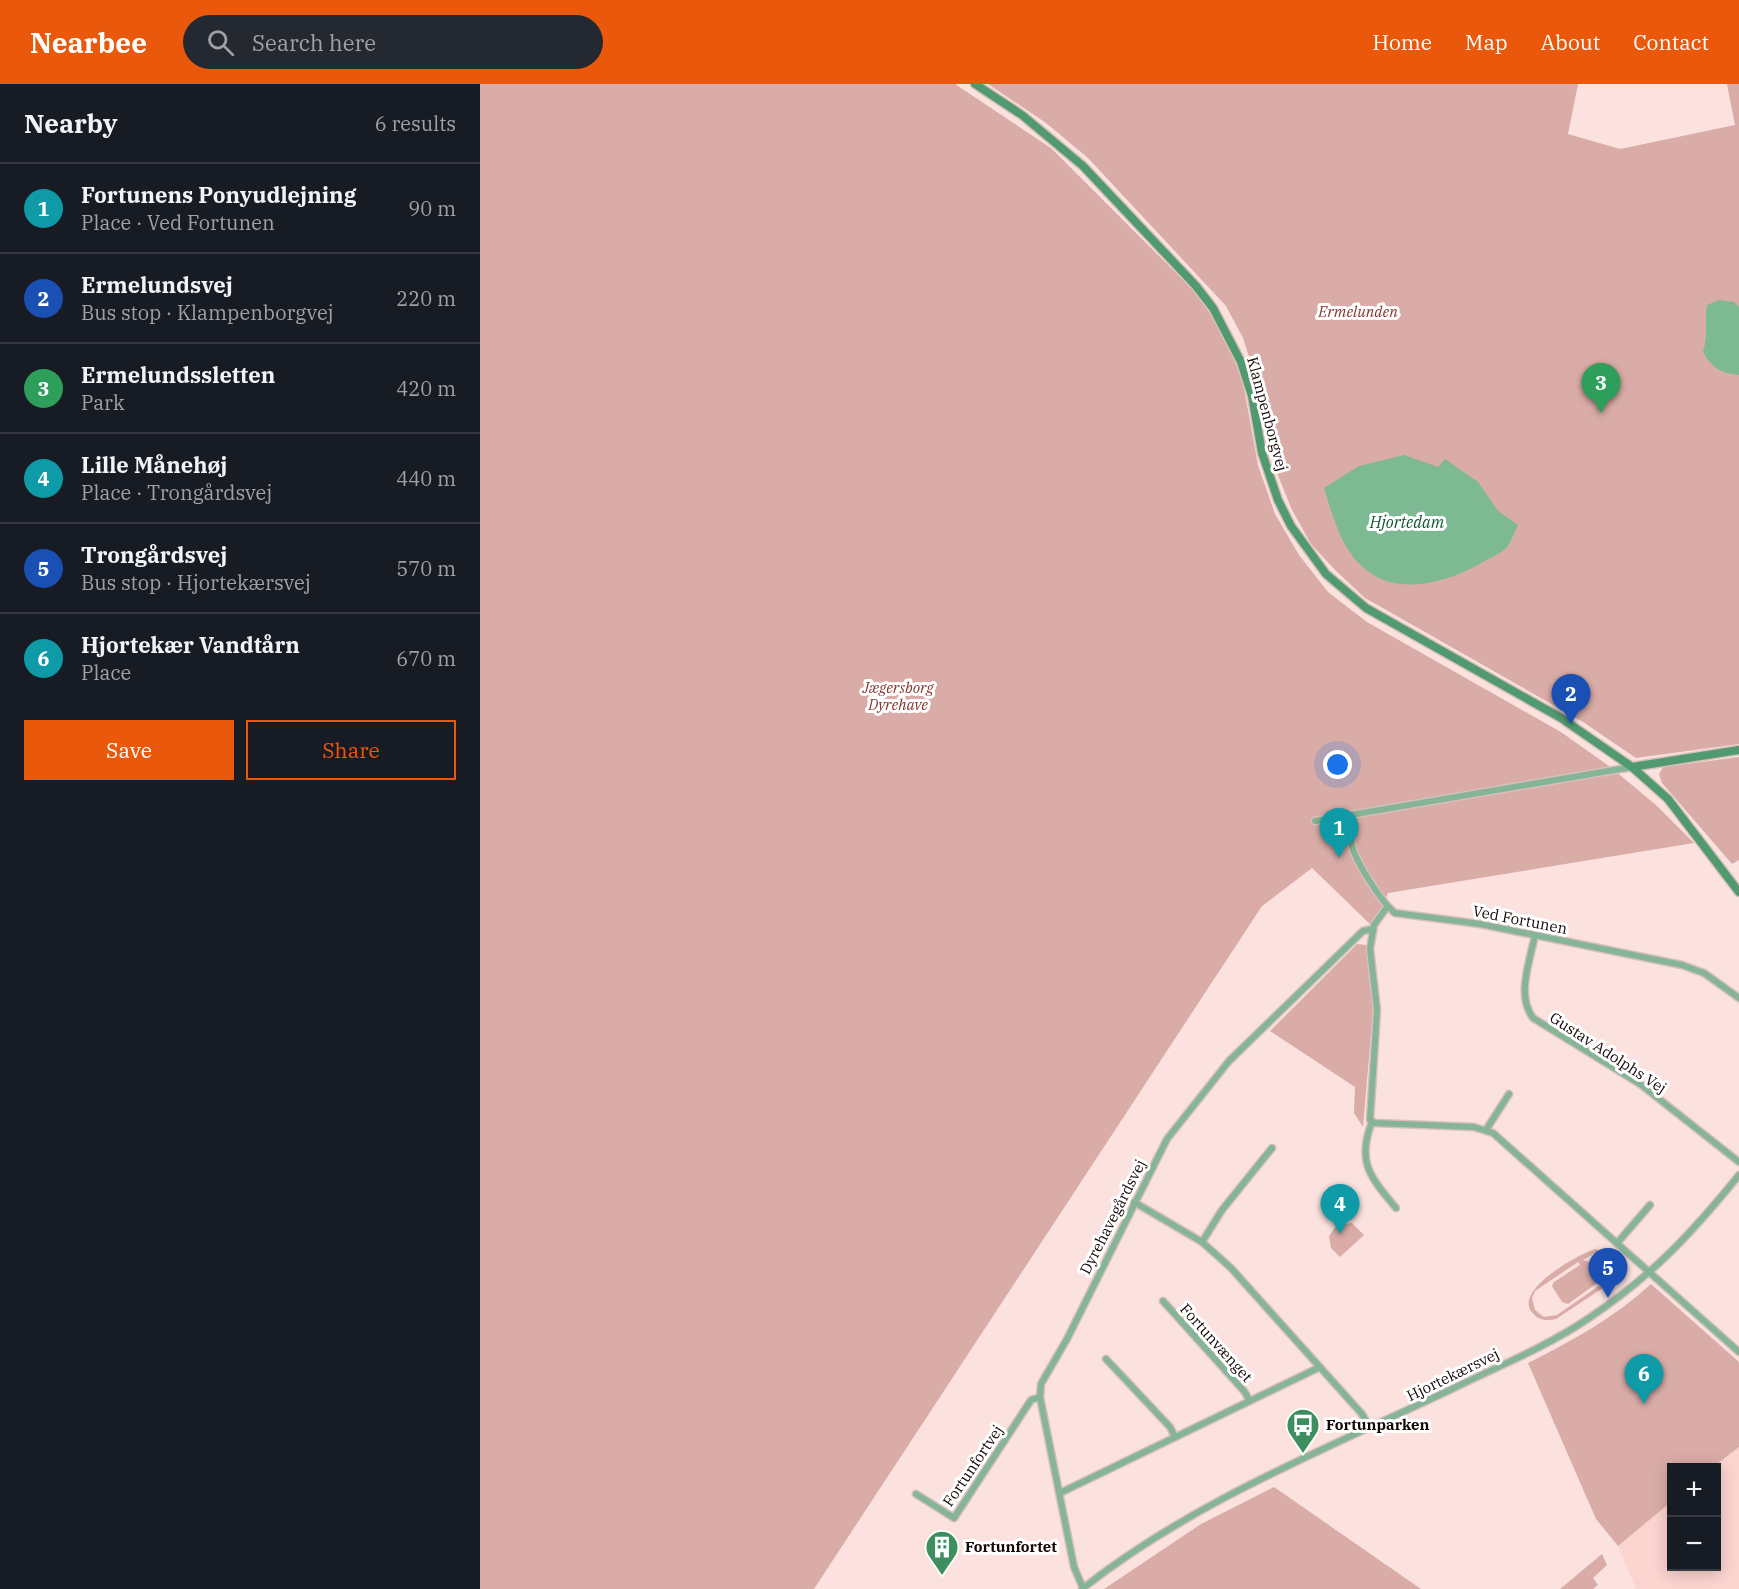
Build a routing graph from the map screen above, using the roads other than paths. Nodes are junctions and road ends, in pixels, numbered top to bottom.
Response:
1 (975, 84) edge
2 (1739, 750) edge
3 (1632, 767) junction
4 (1349, 817) junction
5 (1315, 821) dead end
6 (1738, 891) edge
7 (1387, 907) junction
8 (1373, 929) junction
9 (1535, 935) junction
10 (1739, 998) edge
11 (1509, 1094) dead end
12 (1372, 1122) junction
13 (1486, 1130) junction
14 (1272, 1148) dead end
15 (1739, 1162) edge
16 (1739, 1175) edge
17 (1134, 1202) junction
18 (1650, 1205) dead end
19 (1396, 1208) dead end
20 (1202, 1242) junction
21 (1618, 1242) junction
22 (1649, 1272) junction
23 (1163, 1302) dead end
24 (1739, 1352) edge
25 (1106, 1359) dead end
26 (1320, 1367) junction
27 (1040, 1397) junction
28 (1250, 1401) junction
29 (1370, 1428) junction
30 (1175, 1437) junction
31 (1060, 1493) junction
32 (916, 1494) dead end
33 (1083, 1588) edge

1 - 3 street, Klampenborgvej
2 - 3 street
3 - 4 street
3 - 6 street, Klampenborgvej
4 - 5 street
4 - 7 street
7 - 8 street
7 - 9 street, Ved Fortunen
8 - 12 street
8 - 17 street, Dyrehavegårdsvej
9 - 10 street, Ved Fortunen
9 - 15 street, Gustav Adolphs Vej
11 - 13 street
12 - 13 street
12 - 19 street
13 - 21 street
14 - 20 street
16 - 22 street, Hjortekærsvej
17 - 20 street
17 - 27 street, Dyrehavegårdsvej
18 - 21 street
20 - 26 street
21 - 22 street
22 - 24 street
22 - 29 street, Hjortekærsvej
23 - 28 street, Fortunvænget
25 - 30 street
26 - 28 street, Fortunvænget
26 - 29 street
27 - 31 street
27 - 32 street, Fortunfortvej
28 - 30 street, Fortunvænget
29 - 33 street, Hjortekærsvej
30 - 31 street, Fortunvænget
31 - 33 street

